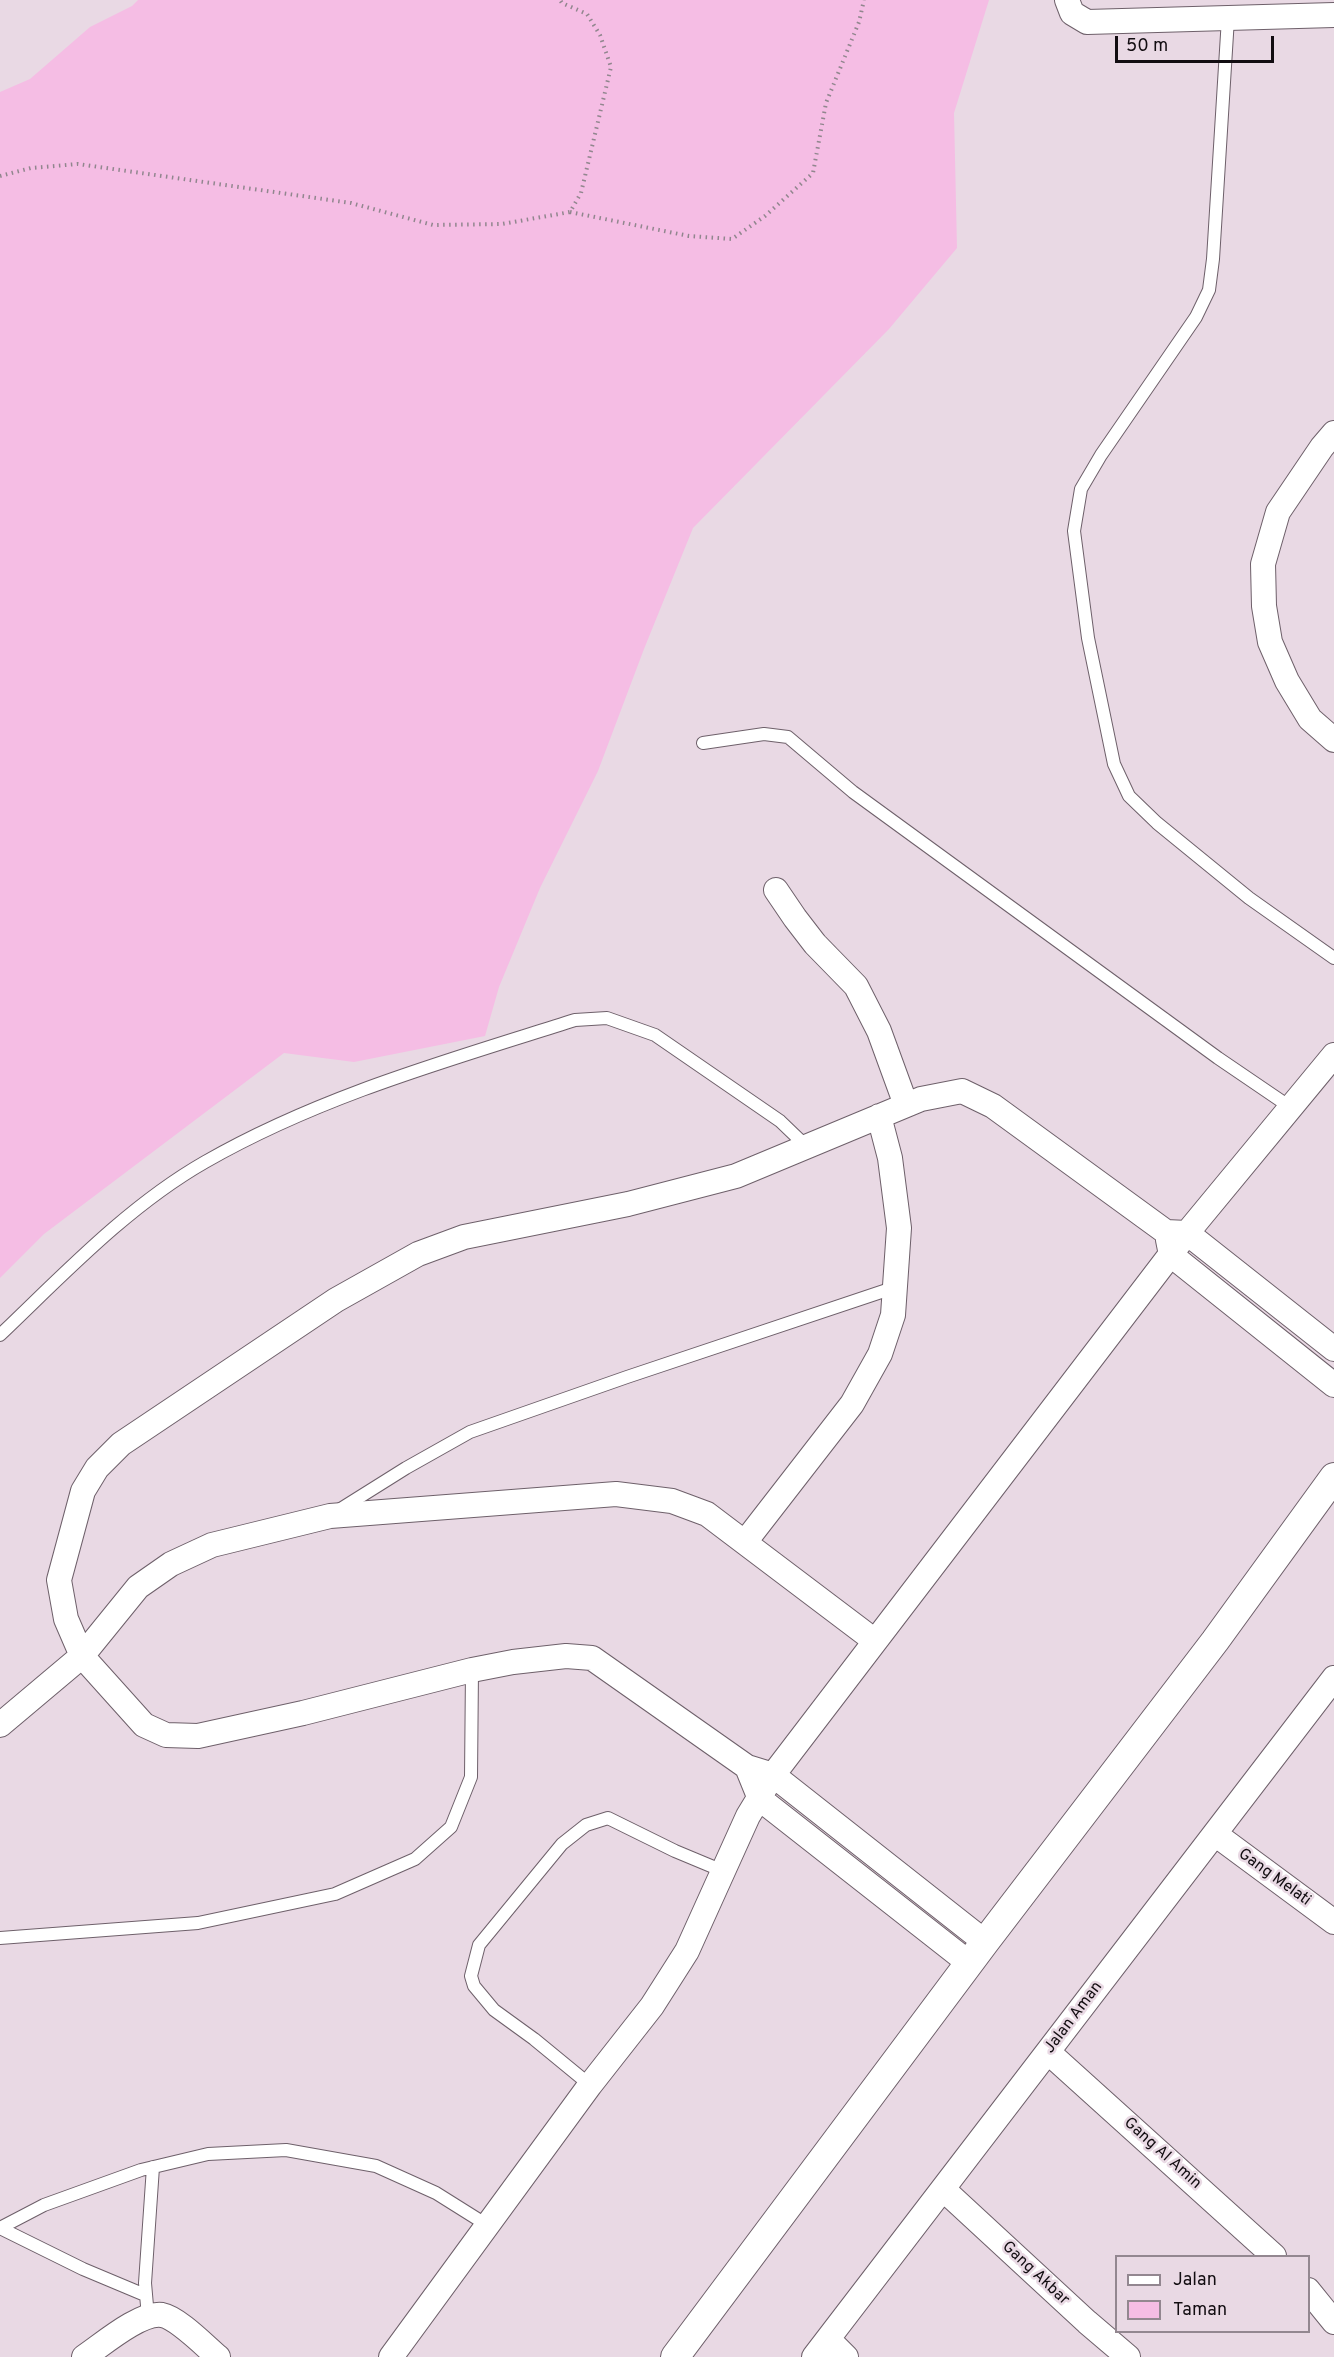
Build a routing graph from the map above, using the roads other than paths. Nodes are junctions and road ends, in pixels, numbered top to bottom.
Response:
1 (1067, 0) edge
2 (1334, 15) edge
3 (1228, 18) junction
4 (1334, 433) edge
5 (1334, 740) edge
6 (703, 743) dead end
7 (776, 891) dead end
8 (1334, 958) edge
9 (1334, 1055) edge
10 (906, 1105) junction
11 (1290, 1107) junction
12 (879, 1116) junction
13 (806, 1146) junction
14 (1177, 1233) junction
15 (1171, 1256) junction
16 (896, 1287) junction
17 (0, 1335) edge
18 (1334, 1349) edge
19 (1334, 1385) edge
20 (1334, 1477) edge
21 (330, 1516) junction
22 (745, 1542) junction
23 (875, 1641) junction
24 (81, 1656) junction
25 (472, 1670) junction
26 (1334, 1678) edge
27 (1326, 1704) edge
28 (0, 1725) edge
29 (747, 1767) junction
30 (773, 1775) junction
31 (760, 1799) junction
32 (1215, 1834) junction
33 (723, 1871) junction
34 (1334, 1922) edge
35 (0, 1938) edge
36 (977, 1953) junction
37 (1048, 2052) junction
38 (590, 2085) junction
39 (153, 2168) junction
40 (943, 2189) junction
41 (487, 2225) junction
42 (0, 2228) edge
43 (1273, 2255) edge
44 (1310, 2292) edge
45 (146, 2306) junction
46 (1334, 2322) edge
47 (821, 2348) edge
48 (84, 2357) edge
49 (218, 2357) edge
50 (391, 2357) edge
51 (675, 2357) edge
52 (846, 2357) edge
53 (1128, 2357) edge

1 - 3 street
2 - 3 street
3 - 8 lane
4 - 5 street
6 - 11 lane
7 - 10 street
9 - 11 street
10 - 12 street
10 - 14 street
11 - 14 street
12 - 13 street
12 - 16 street
13 - 17 lane
13 - 24 street
14 - 15 street
14 - 18 street
15 - 19 street
15 - 23 street
16 - 21 lane
16 - 22 street
20 - 36 street
21 - 22 street
21 - 24 street
22 - 23 street
23 - 30 street
24 - 25 street
24 - 28 street
25 - 29 street
25 - 35 lane
26 - 27 street, Jalan Aman
27 - 32 street, Jalan Aman
29 - 30 street
29 - 31 street
30 - 31 street
30 - 36 street
31 - 33 street
31 - 36 street
32 - 34 street, Gang Melati
32 - 37 street, Jalan Aman
33 - 38 street
33 - 38 lane
36 - 51 street
37 - 40 street, Jalan Aman
37 - 43 street, Gang Al Amin
38 - 41 street
39 - 41 lane
39 - 42 lane
39 - 45 lane
40 - 47 street, Jalan Aman
40 - 53 street, Gang Akbar
41 - 50 street
42 - 45 lane
44 - 46 street
45 - 48 street
45 - 49 street
47 - 52 street

